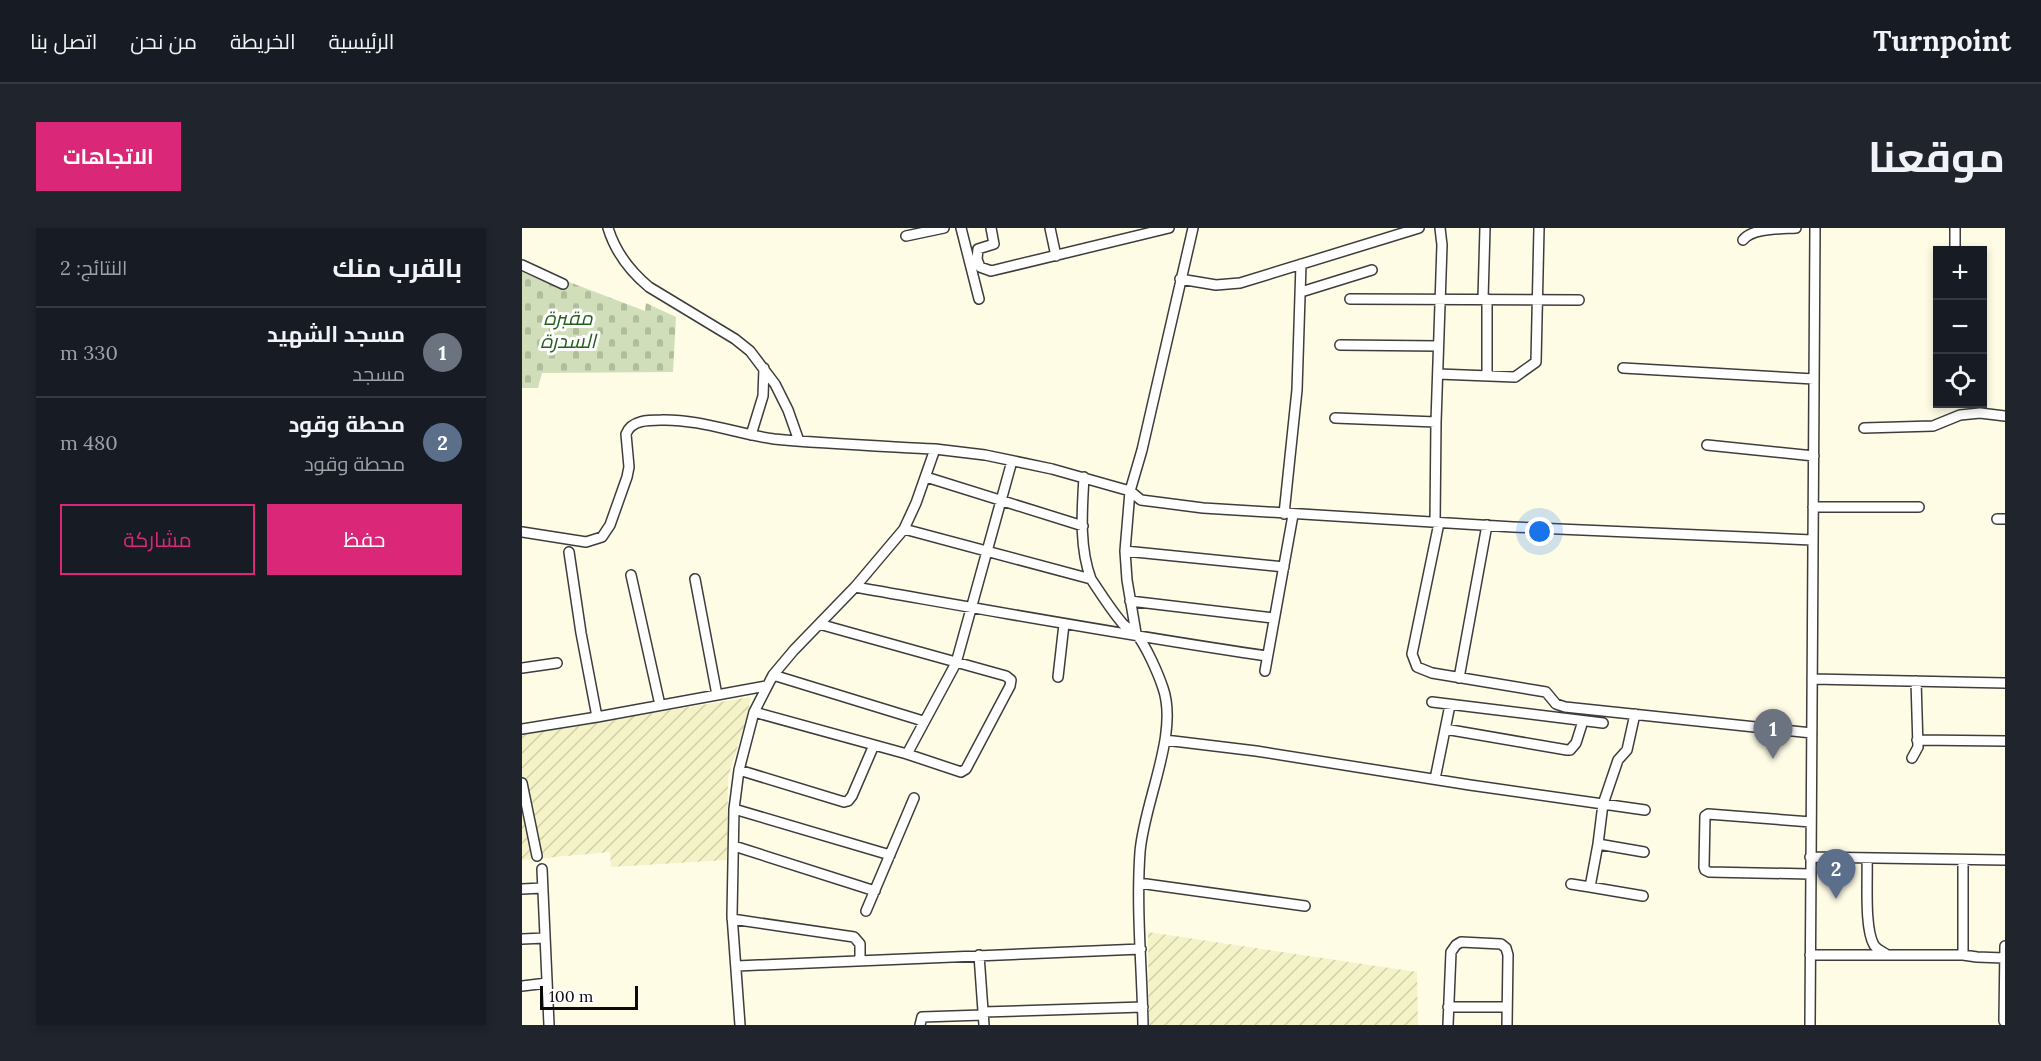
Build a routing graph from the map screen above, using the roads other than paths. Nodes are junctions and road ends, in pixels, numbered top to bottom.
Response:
1 (608, 228) edge
2 (944, 228) edge
3 (961, 228) edge
4 (991, 228) edge
5 (1050, 228) edge
6 (1169, 228) edge
7 (1193, 228) edge
8 (1419, 228) edge
9 (1440, 228) edge
10 (1485, 228) edge
11 (1539, 228) edge
12 (1796, 228) edge
13 (1815, 228) edge
14 (1955, 228) edge
15 (906, 236) dead end
16 (1743, 240) dead end
17 (1955, 246) edge
18 (1056, 256) junction
19 (1301, 264) junction
20 (522, 265) edge
21 (1372, 270) dead end
22 (1180, 279) junction
23 (563, 284) dead end
24 (1301, 292) junction
25 (979, 298) dead end
26 (1439, 298) junction
27 (1350, 299) dead end
28 (1485, 299) junction
29 (1537, 300) junction
30 (1580, 300) dead end
31 (1340, 345) dead end
32 (1438, 346) junction
33 (764, 368) junction
34 (1623, 368) dead end
35 (1438, 374) junction
36 (1487, 376) junction
37 (1814, 379) junction
38 (2005, 416) edge
39 (1335, 418) dead end
40 (1436, 422) junction
41 (1864, 428) dead end
42 (751, 435) junction
43 (799, 441) junction
44 (1707, 445) dead end
45 (935, 449) junction
46 (1814, 456) junction
47 (1012, 461) junction
48 (926, 477) junction
49 (1084, 477) junction
50 (1130, 491) junction
51 (1001, 500) junction
52 (1813, 507) junction
53 (1919, 507) dead end
54 (1288, 515) junction
55 (1437, 523) junction
56 (1487, 525) junction
57 (1083, 526) junction
58 (904, 529) junction
59 (522, 532) edge
60 (1812, 540) junction
61 (1125, 551) junction
62 (569, 552) dead end
63 (987, 552) junction
64 (1284, 567) junction
65 (631, 574) dead end
66 (695, 579) dead end
67 (1091, 579) junction
68 (855, 586) junction
69 (1130, 601) junction
70 (971, 607) junction
71 (1273, 618) junction
72 (819, 624) junction
73 (1064, 624) junction
74 (1137, 635) junction
75 (1267, 656) junction
76 (556, 663) dead end
77 (956, 663) junction
78 (522, 668) edge
79 (1265, 671) dead end
80 (773, 675) junction
81 (1058, 676) dead end
82 (1459, 678) junction
83 (1812, 679) junction
84 (1916, 681) junction
85 (2005, 683) edge
86 (766, 686) junction
87 (717, 695) junction
88 (1432, 702) dead end
89 (660, 705) junction
90 (1450, 705) junction
91 (754, 712) junction
92 (1635, 714) junction
93 (597, 717) junction
94 (924, 721) junction
95 (1583, 721) junction
96 (1603, 723) dead end
97 (522, 729) edge
98 (1445, 729) junction
99 (1812, 733) junction
100 (1165, 740) junction
101 (1917, 740) junction
102 (2005, 741) edge
103 (874, 745) junction
104 (907, 754) junction
105 (1912, 758) dead end
106 (739, 770) junction
107 (1435, 780) junction
108 (522, 783) edge
109 (914, 798) dead end
110 (1603, 804) junction
111 (734, 809) junction
112 (1645, 810) dead end
113 (1811, 822) junction
114 (1598, 844) junction
115 (734, 846) junction
116 (1644, 852) dead end
117 (890, 855) junction
118 (537, 856) dead end
119 (1810, 857) junction
120 (1868, 858) junction
121 (1963, 860) junction
122 (2005, 860) edge
123 (542, 869) dead end
124 (1810, 874) junction
125 (1139, 883) junction
126 (1571, 884) dead end
127 (1590, 887) junction
128 (542, 888) junction
129 (522, 890) edge
130 (875, 891) junction
131 (1643, 896) dead end
132 (1305, 906) dead end
133 (866, 910) dead end
134 (732, 919) junction
135 (545, 938) junction
136 (522, 939) edge
137 (2005, 946) edge
138 (1141, 948) junction
139 (1886, 954) junction
140 (979, 955) junction
141 (1810, 955) junction
142 (1963, 955) junction
143 (2004, 957) edge
144 (860, 960) junction
145 (737, 966) junction
146 (547, 983) junction
147 (522, 986) edge
148 (1143, 1007) junction
149 (1448, 1007) junction
150 (1507, 1007) junction
151 (983, 1017) edge
152 (2004, 1021) edge
153 (549, 1025) edge
154 (740, 1025) edge
155 (920, 1025) edge
156 (1143, 1025) edge
157 (1448, 1025) edge
158 (1506, 1025) edge
159 (1810, 1025) edge

1 - 33 street
2 - 15 street
3 - 25 street
4 - 18 street
5 - 18 street
6 - 18 street
7 - 22 street
8 - 19 street
9 - 26 street
10 - 28 street
11 - 29 street
12 - 16 street
13 - 37 street
14 - 17 street
19 - 22 street
19 - 24 street
20 - 23 street
21 - 24 street
22 - 50 street
24 - 54 street
26 - 27 street
26 - 28 street
26 - 32 street
28 - 29 street
28 - 36 street
29 - 30 street
29 - 36 street
31 - 32 street
32 - 35 street
33 - 42 street
33 - 43 street
34 - 37 street
35 - 36 street
35 - 40 street
37 - 46 street
38 - 41 street
39 - 40 street
40 - 55 street
42 - 43 street
42 - 59 street
43 - 45 street
44 - 46 street
45 - 47 street
45 - 48 street
46 - 52 street
47 - 49 street
47 - 51 street
48 - 51 street
48 - 58 street
49 - 50 street
49 - 57 street
50 - 54 street
50 - 61 street
51 - 57 street
51 - 63 street
52 - 53 street
52 - 60 street
54 - 55 street
54 - 64 street
55 - 56 street
55 - 82 street
56 - 60 street
56 - 82 street
57 - 67 street
58 - 63 street
58 - 68 street
60 - 83 street
61 - 64 street
61 - 69 street
62 - 93 street
63 - 67 street
63 - 70 street
64 - 71 street
65 - 89 street
66 - 87 street
67 - 74 street
68 - 70 street
68 - 72 street
69 - 71 street
69 - 74 street
70 - 73 street
70 - 77 street
71 - 75 street
72 - 77 street
72 - 80 street
73 - 74 street
73 - 81 street
74 - 75 street
74 - 100 street
75 - 79 street
76 - 78 street
77 - 94 street
77 - 104 street
80 - 86 street
80 - 94 street
82 - 92 street
83 - 84 street
83 - 99 street
84 - 85 street
84 - 101 street
86 - 87 street
86 - 91 street
87 - 89 street
88 - 90 street
89 - 93 street
90 - 95 street
90 - 98 street
91 - 103 street
91 - 106 street
92 - 99 street
92 - 110 street
93 - 97 street
94 - 104 street
95 - 96 street
95 - 98 street
98 - 107 street
99 - 113 street
100 - 107 street
100 - 125 street
101 - 102 street
101 - 105 street
103 - 104 street
103 - 106 street
106 - 111 street
107 - 110 street
108 - 118 street
109 - 117 street
110 - 112 street
110 - 114 street
111 - 115 street
111 - 117 street
113 - 119 street
113 - 124 street
114 - 116 street
114 - 127 street
115 - 130 street
115 - 134 street
117 - 130 street
119 - 120 street
119 - 124 street
120 - 121 street
120 - 139 street
121 - 122 street
121 - 142 street
123 - 128 street
124 - 141 street
125 - 132 street
125 - 138 street
126 - 127 street
127 - 131 street
128 - 129 street
128 - 135 street
130 - 133 street
134 - 144 street
134 - 145 street
135 - 136 street
135 - 146 street
137 - 143 street
138 - 140 street
138 - 148 street
139 - 141 street
139 - 142 street
140 - 144 street
140 - 151 street
141 - 159 street
142 - 143 street
143 - 152 street
144 - 145 street
145 - 154 street
146 - 147 street
146 - 153 street
148 - 151 street
148 - 156 street
149 - 150 street
149 - 150 street
149 - 157 street
150 - 158 street
151 - 155 street

